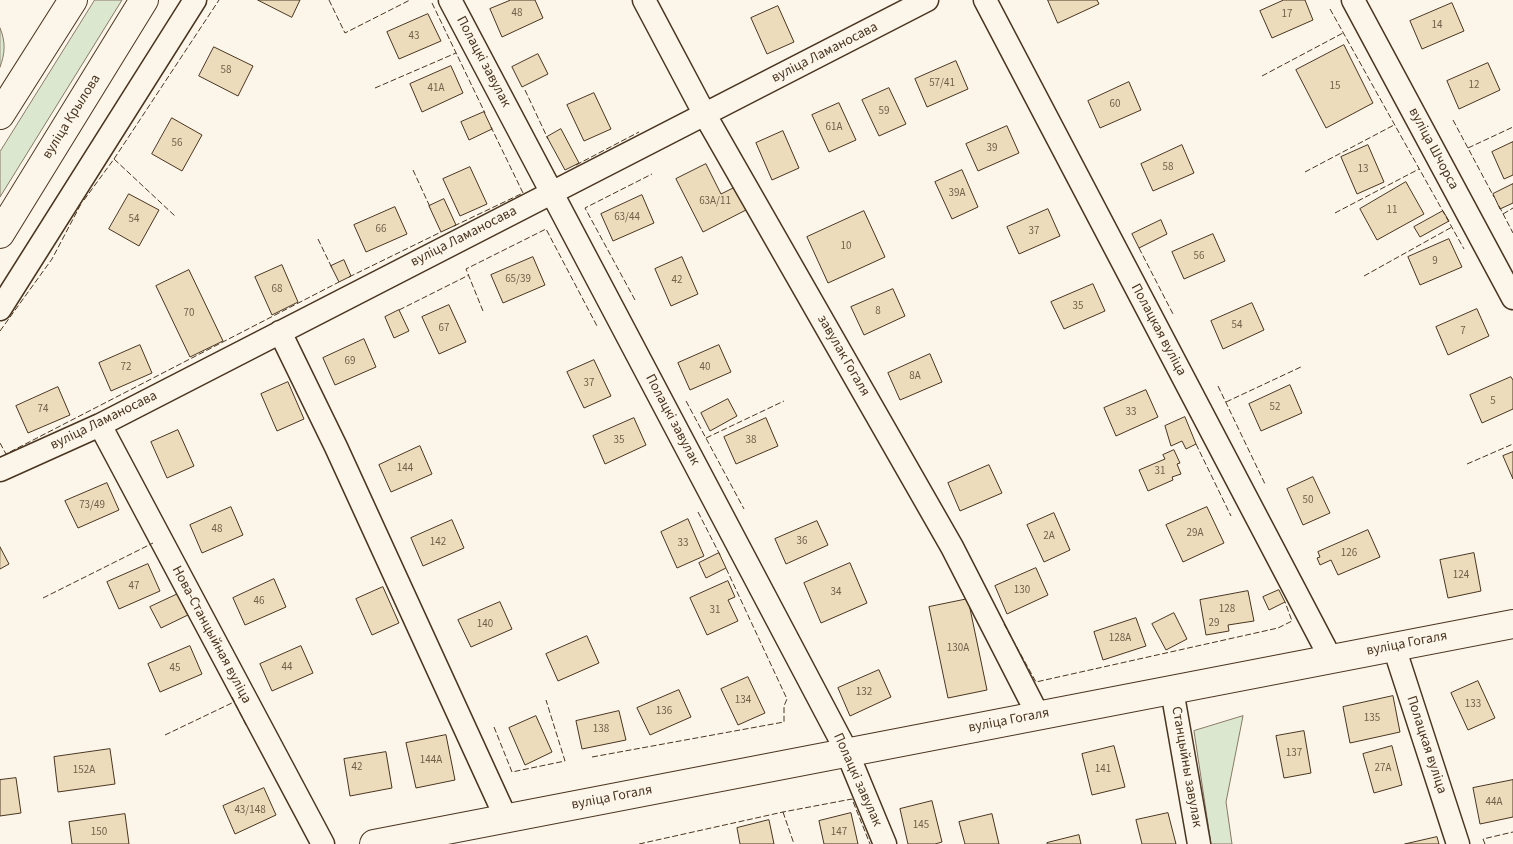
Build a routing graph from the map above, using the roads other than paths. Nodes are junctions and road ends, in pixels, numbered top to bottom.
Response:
1 (73, 0) edge
2 (144, 0) edge
3 (195, 0) edge
4 (450, 0) edge
5 (644, 0) edge
6 (927, 0) edge
7 (985, 0) edge
8 (1353, 0) edge
9 (705, 114) junction
10 (0, 116) edge
11 (552, 192) junction
12 (0, 234) edge
13 (1513, 298) edge
14 (0, 309) edge
15 (280, 332) junction
16 (100, 426) junction
17 (0, 470) edge
18 (1513, 624) edge
19 (1394, 647) junction
20 (1331, 659) junction
21 (1172, 690) junction
22 (1038, 715) junction
23 (847, 752) junction
24 (506, 818) junction
25 (323, 844) edge
26 (374, 844) edge
27 (885, 844) edge
28 (1199, 844) edge
29 (1458, 844) edge

1 - 10 main road
2 - 12 main road, вуліца Крылова
3 - 14 street
4 - 11 street, Полацкі завулак
5 - 9 street, завулак Гогаля
6 - 9 street, вуліца Ламаносава
7 - 20 street, Полацкая вуліца
8 - 13 street, вуліца Шчорса
9 - 11 street, вуліца Ламаносава
9 - 22 street, завулак Гогаля
11 - 15 street, вуліца Ламаносава
11 - 23 street, Полацкі завулак
15 - 16 street, вуліца Ламаносава
15 - 24 street
16 - 17 street, вуліца Ламаносава
16 - 25 street, Нова-Станцыйная вуліца
18 - 19 main road, вуліца Гогаля
19 - 20 main road, вуліца Гогаля
19 - 29 street, Полацкая вуліца
20 - 21 main road, вуліца Гогаля
21 - 22 main road, вуліца Гогаля
21 - 28 street, Станцыйны завулак
22 - 23 main road, вуліца Гогаля
23 - 24 main road, вуліца Гогаля
23 - 27 street, Полацкі завулак
24 - 26 main road, вуліца Гогаля

